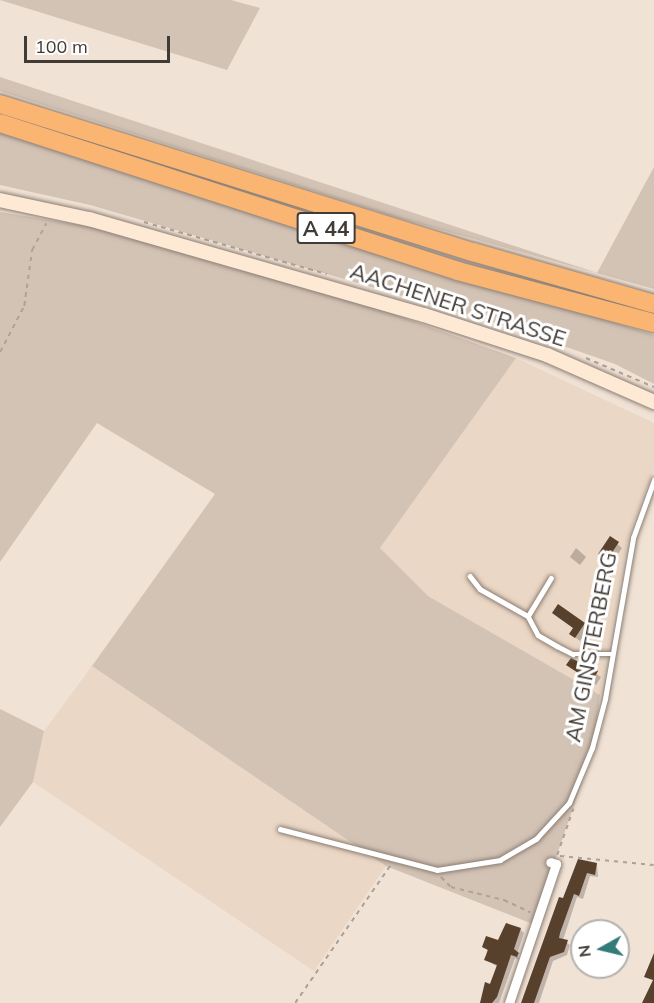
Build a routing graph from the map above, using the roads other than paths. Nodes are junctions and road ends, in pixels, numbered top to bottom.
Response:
1 (0, 104) edge
2 (0, 123) edge
3 (0, 200) edge
4 (654, 304) edge
5 (654, 323) edge
6 (654, 402) edge
7 (654, 480) edge
8 (470, 576) dead end
9 (551, 578) dead end
10 (528, 616) junction
11 (613, 654) junction
12 (280, 829) dead end
13 (550, 862) road end
14 (508, 1003) edge

1 - 4 highway, A 44
2 - 5 highway, A 44
3 - 6 main road, AACHENER STRASSE
7 - 11 lane, AM GINSTERBERG
8 - 10 lane
9 - 10 lane
10 - 11 lane
11 - 12 lane, AM GINSTERBERG
13 - 14 street

